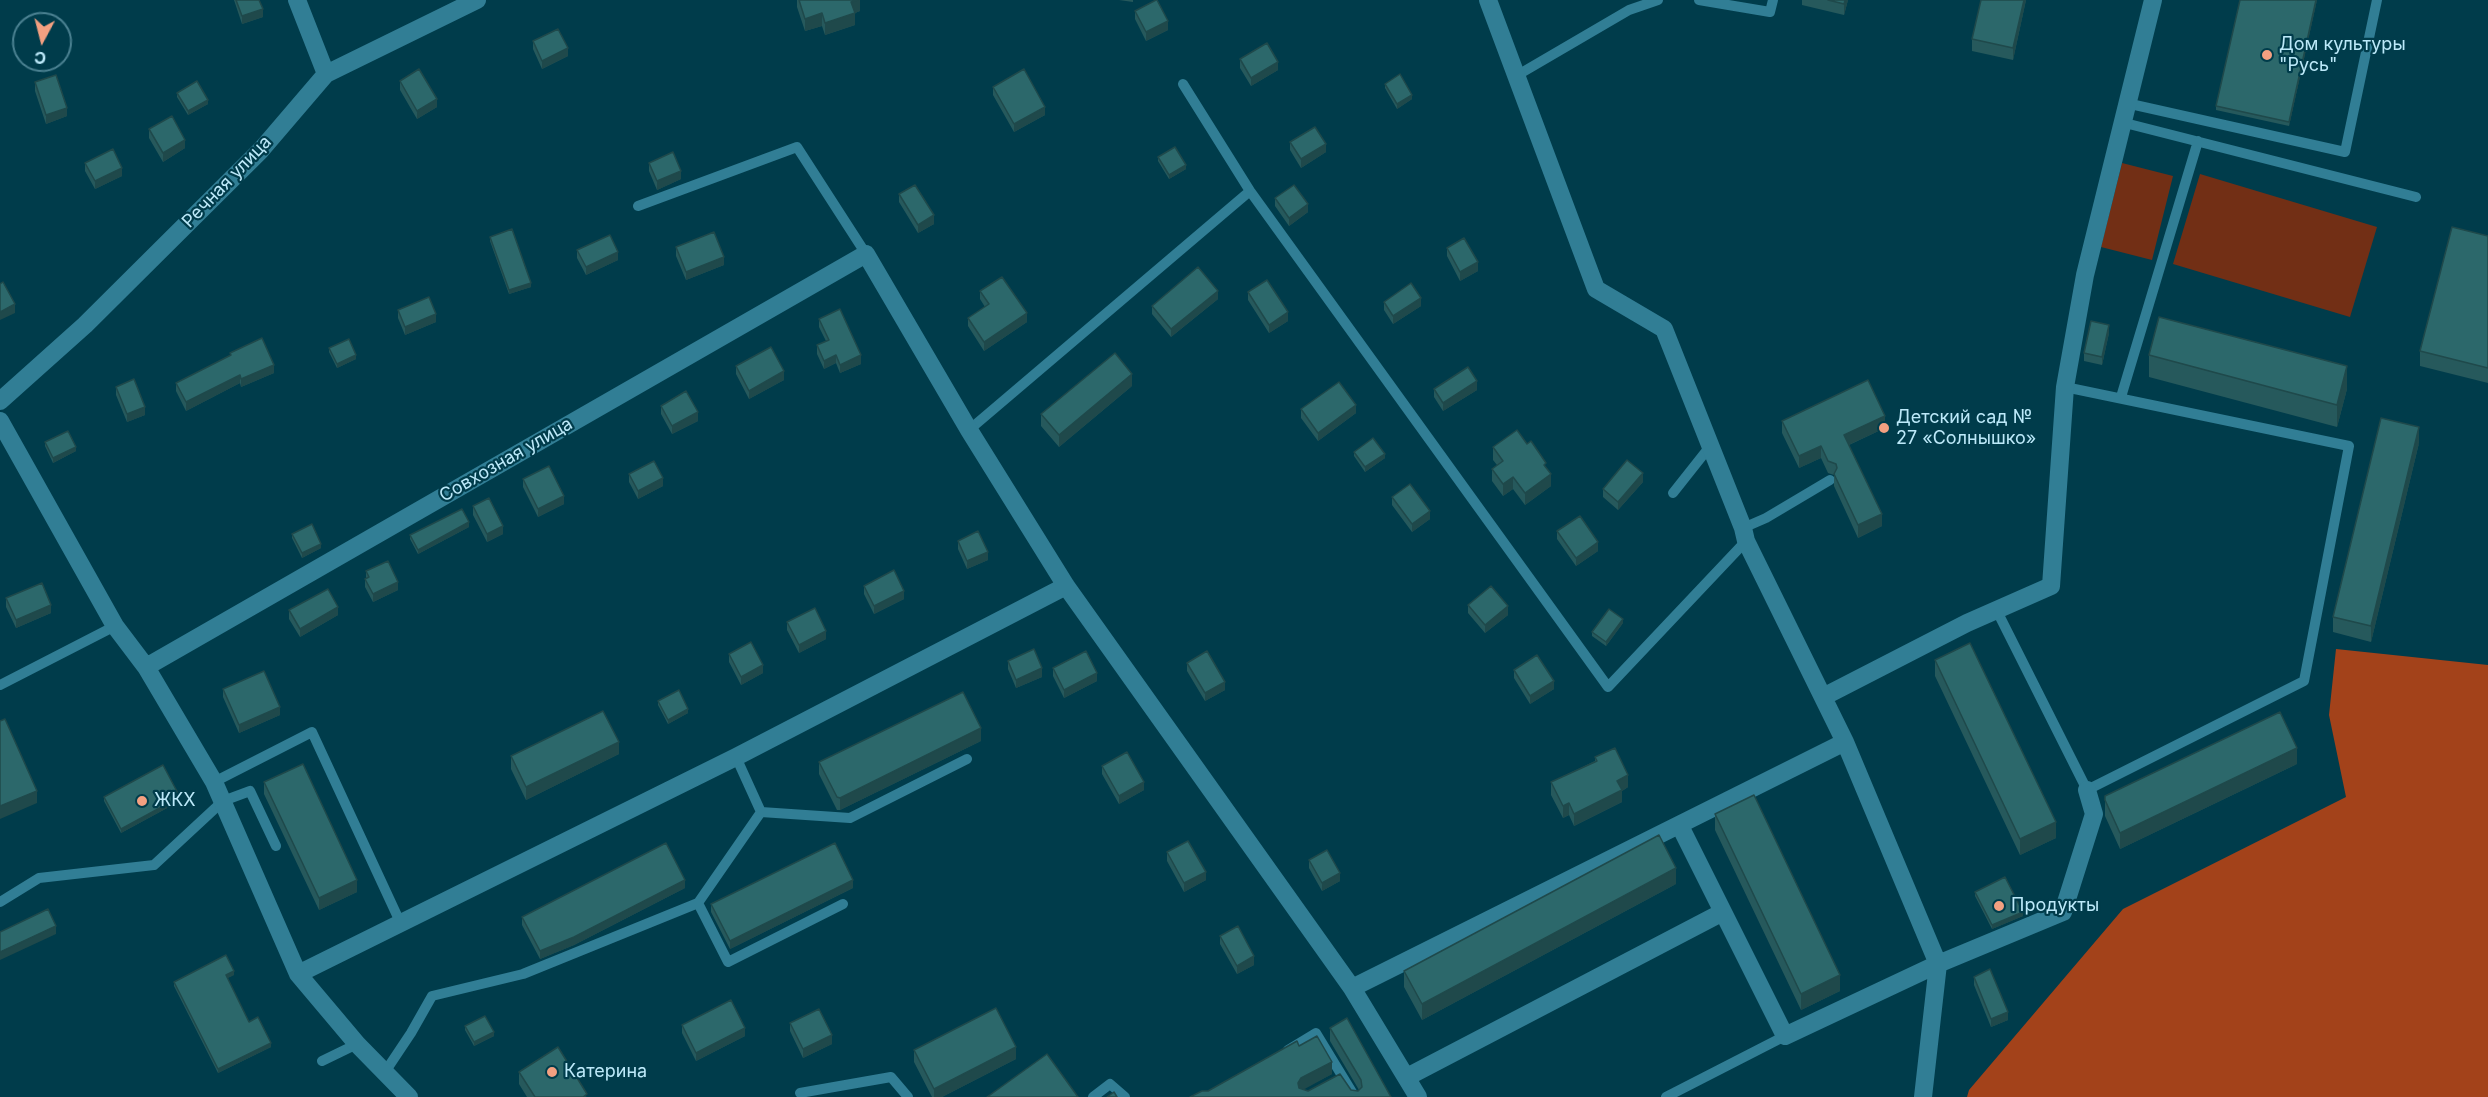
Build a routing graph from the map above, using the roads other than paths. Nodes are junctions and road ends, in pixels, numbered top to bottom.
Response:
1 (297, 0) edge
2 (477, 0) edge
3 (1488, 0) edge
4 (1658, 0) edge
5 (1699, 0) edge
6 (1773, 0) edge
7 (2153, 0) edge
8 (2377, 0) edge
9 (326, 74) junction
10 (1516, 76) junction
11 (1183, 84) dead end
12 (2126, 103) junction
13 (2121, 122) junction
14 (2198, 141) junction
15 (1250, 191) junction
16 (2416, 196) dead end
17 (638, 206) dead end
18 (866, 254) junction
19 (2065, 387) junction
20 (2121, 397) junction
21 (0, 401) edge
22 (0, 422) edge
23 (969, 430) junction
24 (1712, 445) junction
25 (1830, 480) dead end
26 (1673, 493) dead end
27 (1744, 535) junction
28 (1066, 586) junction
29 (1997, 611) junction
30 (116, 626) junction
31 (146, 667) junction
32 (0, 685) edge
33 (1823, 697) junction
34 (1845, 742) junction
35 (736, 757) junction
36 (967, 759) dead end
37 (214, 782) junction
38 (2087, 790) junction
39 (223, 801) junction
40 (761, 812) junction
41 (1680, 826) junction
42 (276, 846) dead end
43 (0, 902) edge
44 (698, 903) junction
45 (843, 904) dead end
46 (1723, 912) junction
47 (401, 924) junction
48 (1938, 964) junction
49 (298, 974) junction
50 (1352, 988) junction
51 (1785, 1036) junction
52 (357, 1044) junction
53 (1277, 1055) edge
54 (322, 1061) dead end
55 (385, 1072) junction
56 (1407, 1077) junction
57 (800, 1093) dead end
58 (409, 1097) edge
59 (908, 1097) edge
60 (1093, 1097) edge
61 (1125, 1097) edge
62 (1355, 1097) edge
63 (1418, 1097) edge
64 (1666, 1097) edge
65 (1923, 1097) edge

1 - 9 street
2 - 9 street, Речная улица
3 - 10 street
4 - 10 lane
5 - 6 lane
7 - 12 street
8 - 12 lane
9 - 21 street, Речная улица
10 - 24 street
11 - 15 lane
12 - 13 street
13 - 14 lane
13 - 19 street
14 - 16 lane
14 - 20 lane
15 - 23 lane
15 - 27 lane
17 - 18 lane
18 - 23 street
18 - 31 street, Совхозная улица
19 - 20 lane
19 - 29 street
20 - 38 lane
22 - 30 street
23 - 28 street
24 - 26 lane
24 - 27 street
25 - 27 lane
27 - 33 street
28 - 35 street
28 - 50 street
29 - 33 street
29 - 38 lane
30 - 31 street
30 - 32 lane
31 - 37 street
33 - 34 street
34 - 41 street
34 - 48 street
35 - 40 lane
35 - 47 street
36 - 40 lane
37 - 39 street
37 - 47 lane
38 - 48 street
39 - 42 lane
39 - 43 lane
39 - 49 street
40 - 44 lane
41 - 46 street
41 - 50 street
44 - 45 lane
44 - 55 lane
46 - 51 street
46 - 56 street
47 - 49 street
48 - 51 street
48 - 65 street
49 - 52 street
50 - 56 street
51 - 64 lane
52 - 54 lane
52 - 55 street
53 - 62 lane
55 - 58 street
56 - 63 street
57 - 59 lane
60 - 61 lane

